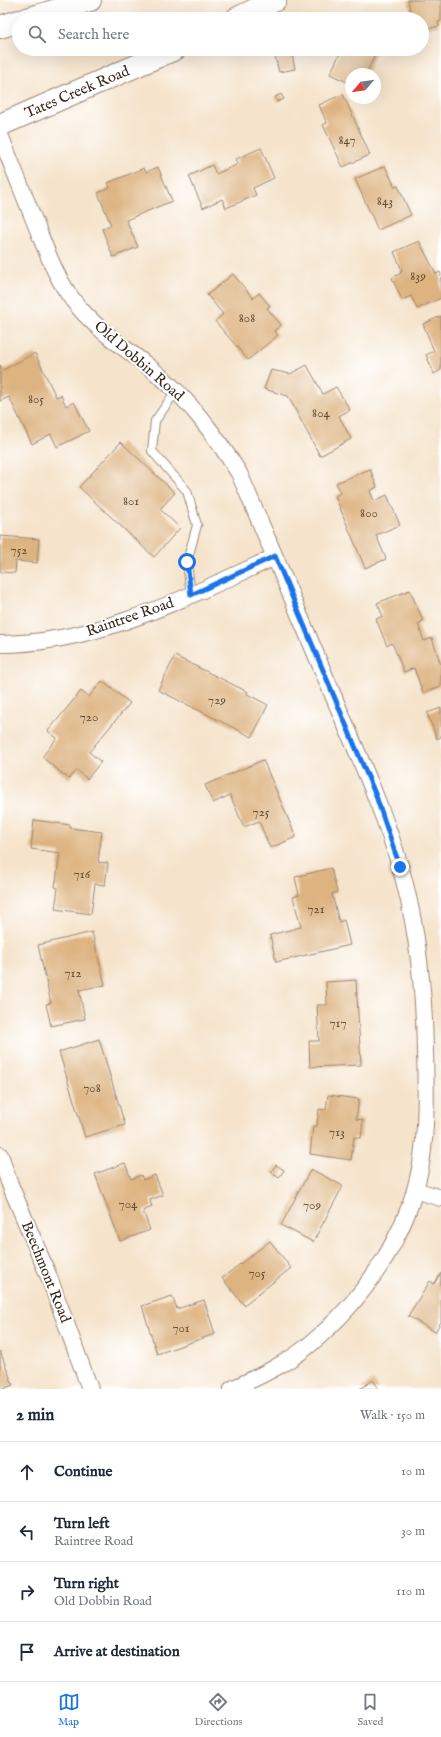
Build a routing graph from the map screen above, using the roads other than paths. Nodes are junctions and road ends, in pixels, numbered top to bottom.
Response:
1 (90, 0) edge
2 (275, 0) edge
3 (50, 12) edge
4 (250, 12) edge
5 (12, 23) edge
6 (0, 27) edge
7 (159, 56) edge
8 (0, 125) edge
9 (0, 135) edge
10 (176, 391) junction
11 (275, 556) junction
12 (191, 595) junction
13 (0, 644) edge
14 (0, 1155) edge
15 (415, 1190) junction
16 (441, 1198) edge
17 (90, 1389) edge
18 (232, 1389) edge

1 - 3 main road
2 - 4 main road
5 - 6 main road
7 - 8 main road, Tates Creek Road
9 - 10 street, Old Dobbin Road
10 - 11 street, Old Dobbin Road
10 - 12 lane
11 - 12 street, Raintree Road
11 - 15 street, Old Dobbin Road
12 - 13 street, Raintree Road
14 - 17 street, Beechmont Road
15 - 16 street
15 - 18 street, Old Dobbin Road

